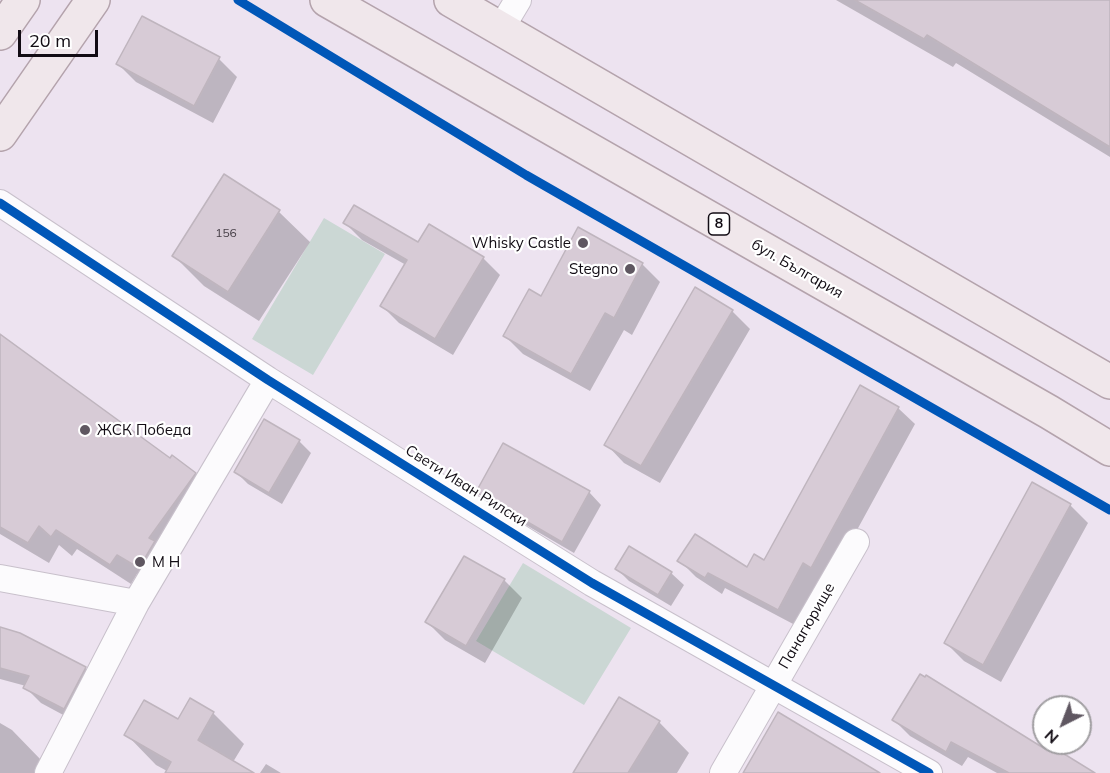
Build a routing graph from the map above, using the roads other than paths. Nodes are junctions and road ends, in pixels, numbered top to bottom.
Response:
1 (23, 0) edge
2 (93, 0) edge
3 (327, 0) edge
4 (451, 0) edge
5 (518, 0) edge
6 (500, 30) junction
7 (0, 33) edge
8 (0, 134) edge
9 (0, 203) edge
10 (268, 380) junction
11 (1110, 381) edge
12 (1110, 449) edge
13 (856, 542) dead end
14 (0, 578) edge
15 (136, 603) junction
16 (773, 684) junction
17 (48, 773) edge
18 (723, 773) edge
19 (929, 773) edge

1 - 7 main road
2 - 8 main road
3 - 12 main road, бул. България / 8
4 - 6 main road
5 - 6 street
6 - 11 main road
9 - 10 street, Свети Иван Рилски
10 - 15 street
10 - 16 street, Свети Иван Рилски
13 - 16 street, Панагюрище
14 - 15 street
15 - 17 street
16 - 18 street, Панагюрище
16 - 19 street, Свети Иван Рилски

